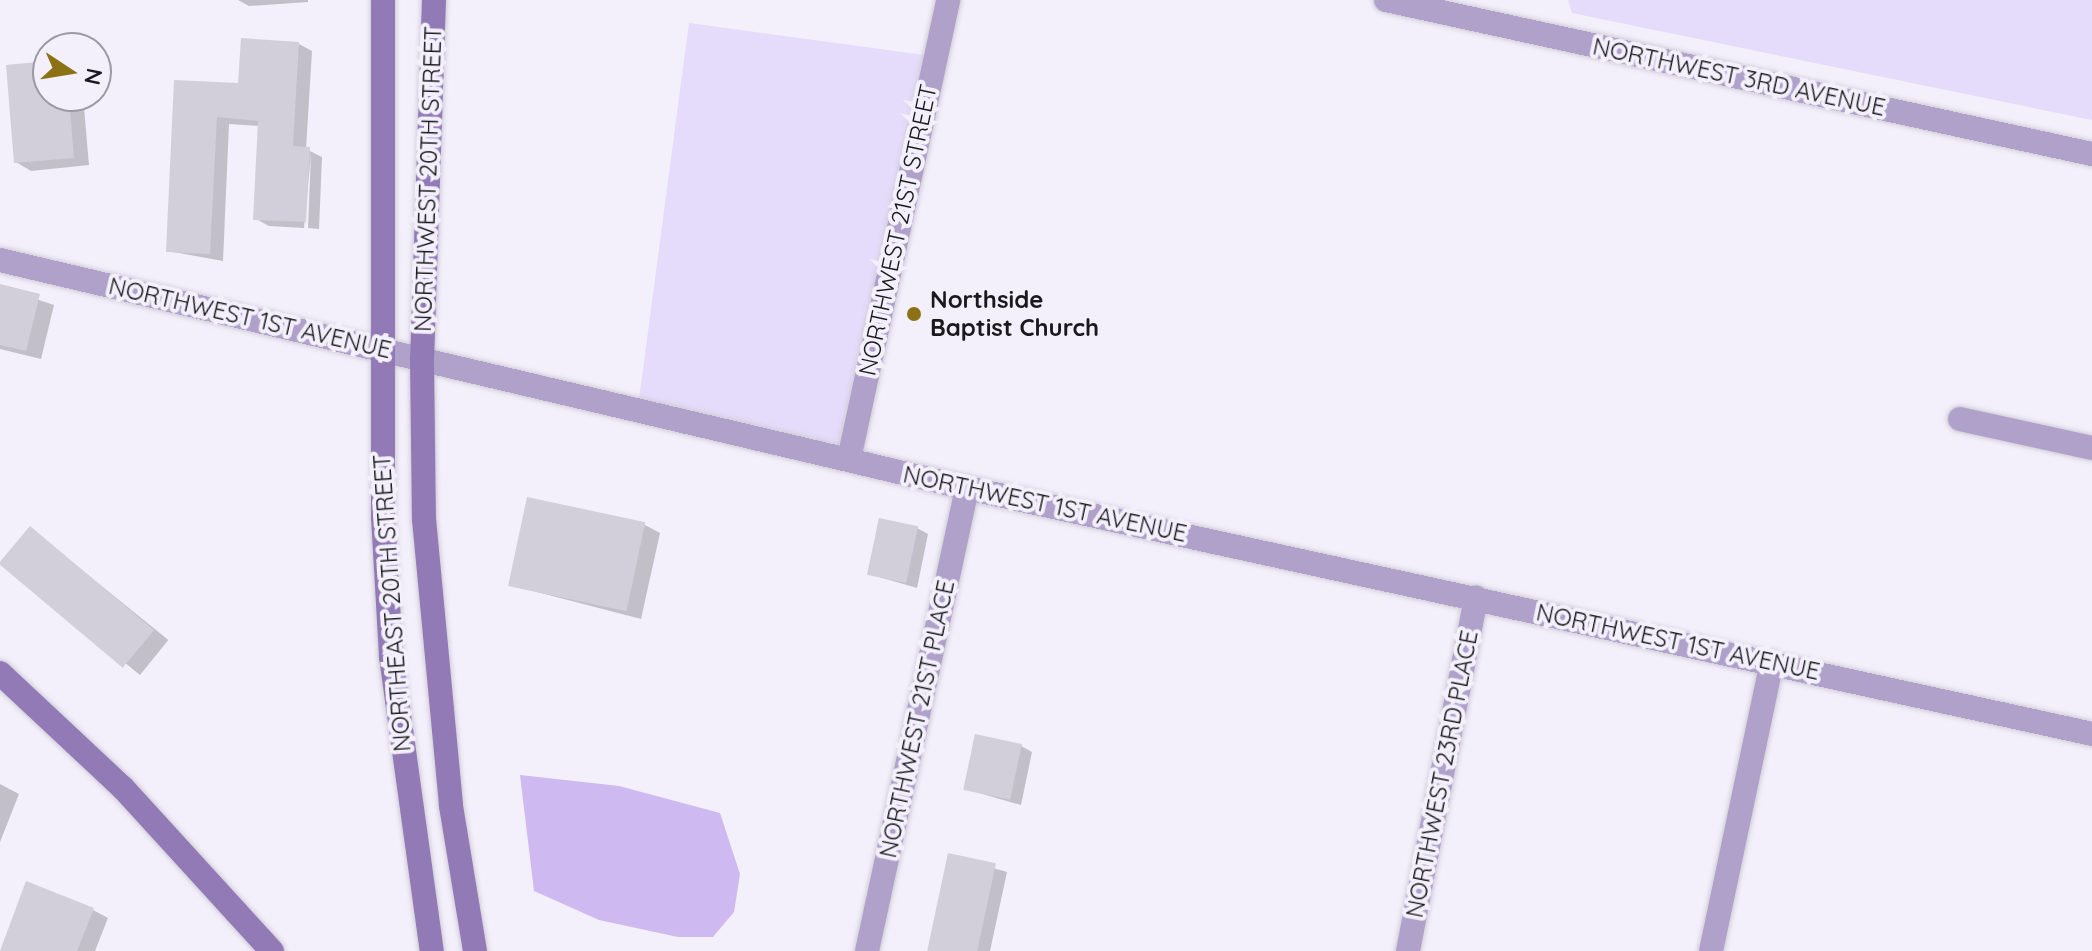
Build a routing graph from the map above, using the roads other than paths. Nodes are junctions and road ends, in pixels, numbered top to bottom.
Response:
1 (383, 0) edge
2 (434, 0) edge
3 (948, 0) edge
4 (1386, 0) edge
5 (2092, 154) edge
6 (0, 260) edge
7 (379, 348) junction
8 (422, 359) junction
9 (1960, 419) dead end
10 (2092, 448) edge
11 (849, 459) junction
12 (967, 488) junction
13 (1476, 597) junction
14 (1772, 662) junction
15 (0, 673) edge
16 (2092, 734) edge
17 (268, 949) edge
18 (432, 951) edge
19 (475, 951) edge
20 (867, 951) edge
21 (1408, 951) edge
22 (1711, 951) edge

1 - 7 main road, NORTHWEST 20TH STREET
2 - 8 main road, NORTHWEST 20TH STREET
3 - 11 street, NORTHWEST 21ST STREET
4 - 5 street, NORTHWEST 3RD AVENUE
6 - 7 street, NORTHWEST 1ST AVENUE
7 - 8 street, NORTHWEST 1ST AVENUE
7 - 18 main road, NORTHEAST 20TH STREET
8 - 11 street, NORTHWEST 1ST AVENUE
8 - 19 main road, NORTHEAST 20TH STREET
9 - 10 street
11 - 12 street, NORTHWEST 1ST AVENUE
12 - 13 street, NORTHWEST 1ST AVENUE
12 - 20 street, NORTHWEST 21ST PLACE
13 - 14 street, NORTHWEST 1ST AVENUE
13 - 21 street, NORTHWEST 23RD PLACE
14 - 16 street, NORTHWEST 1ST AVENUE
14 - 22 street
15 - 17 main road

